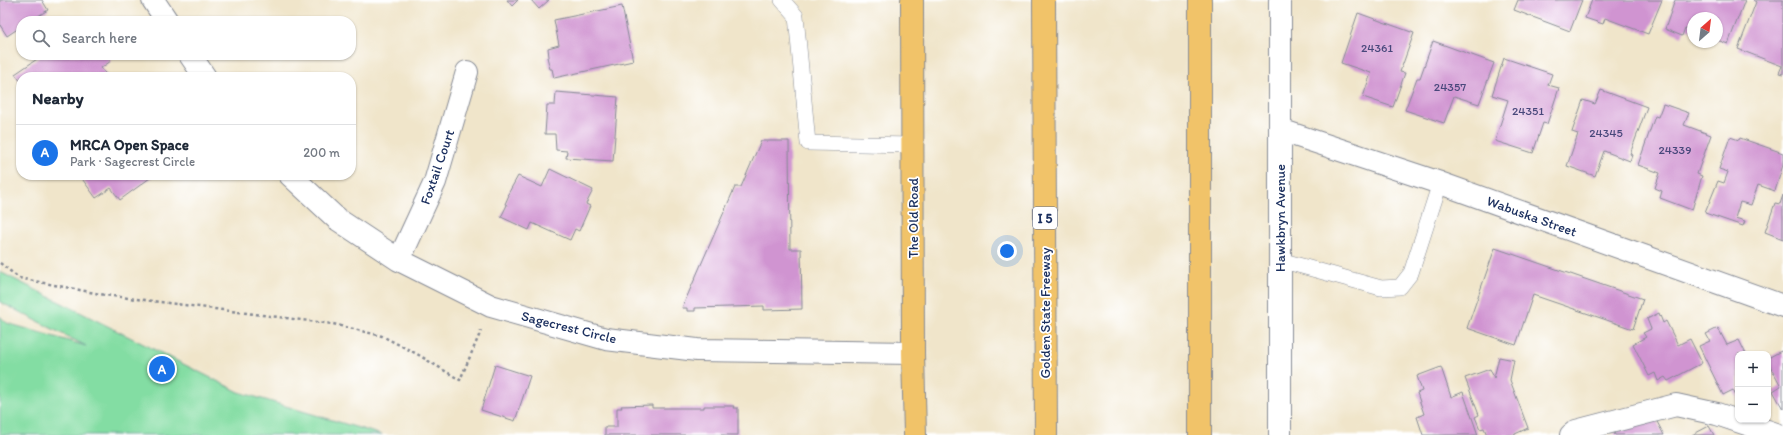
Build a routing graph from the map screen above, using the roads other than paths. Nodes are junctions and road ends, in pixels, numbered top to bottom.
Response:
1 (153, 0) edge
2 (782, 0) edge
3 (912, 0) edge
4 (1044, 0) edge
5 (1200, 0) edge
6 (1280, 0) edge
7 (164, 16) edge
8 (193, 60) edge
9 (202, 72) edge
10 (467, 72) dead end
11 (1280, 130) junction
12 (912, 145) junction
13 (295, 180) edge
14 (1440, 183) junction
15 (399, 260) junction
16 (1280, 260) junction
17 (1783, 306) edge
18 (913, 353) junction
19 (915, 435) edge
20 (1046, 435) edge
21 (1200, 435) edge
22 (1280, 435) edge
23 (1571, 435) edge
24 (1779, 435) edge

1 - 7 street
2 - 12 lane
3 - 12 main road, The Old Road
4 - 20 main road, Golden State Freeway / I 5
5 - 21 main road
6 - 11 street, Hawkbryn Avenue
8 - 9 street
10 - 15 street, Foxtail Court
11 - 14 street, Wabuska Street
11 - 16 street, Hawkbryn Avenue
12 - 18 main road, The Old Road
13 - 15 street, Sagecrest Circle
14 - 16 lane
14 - 17 street, Wabuska Street
15 - 18 street, Sagecrest Circle
16 - 22 street, Hawkbryn Avenue
18 - 19 main road, The Old Road
23 - 24 street

